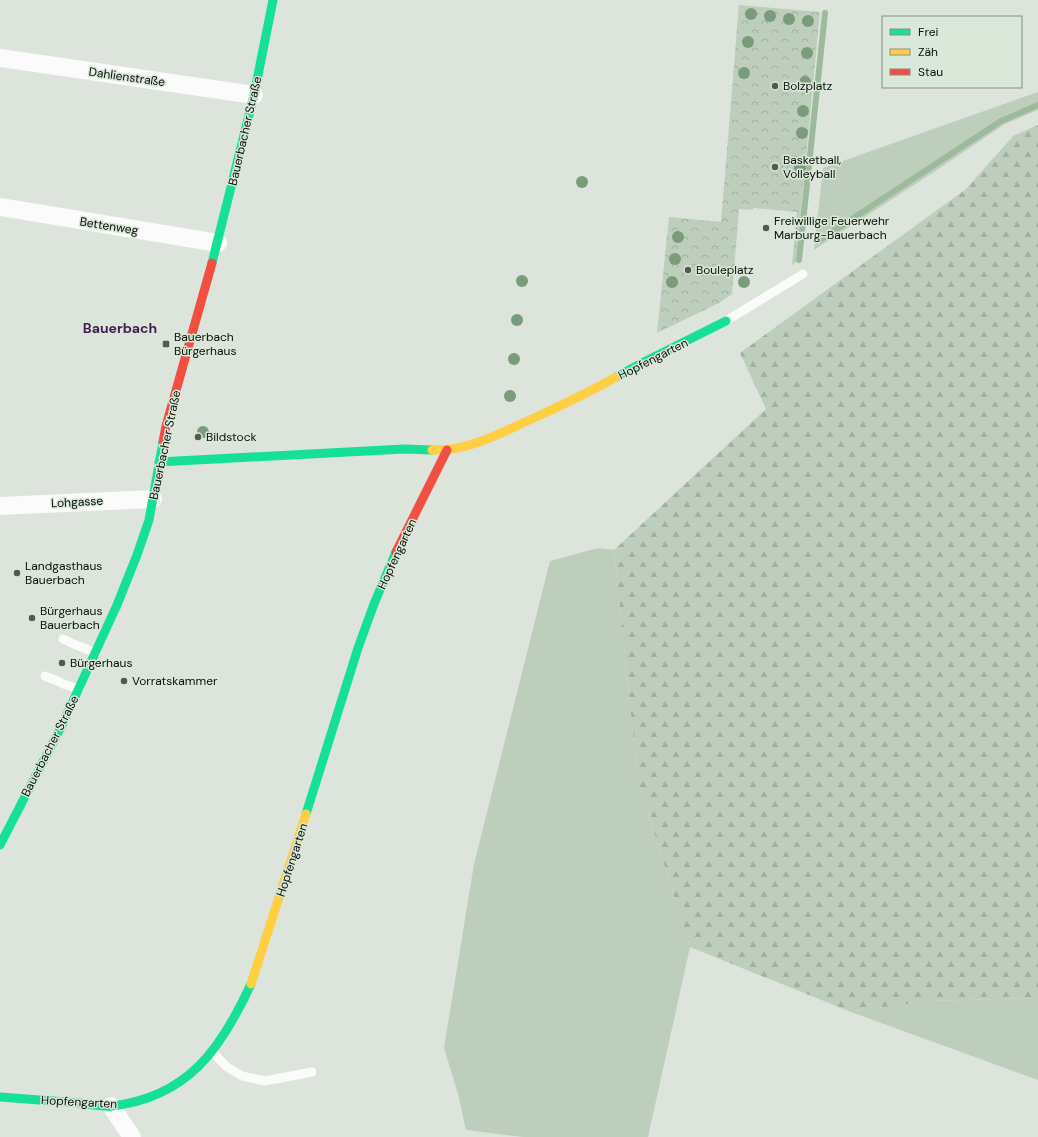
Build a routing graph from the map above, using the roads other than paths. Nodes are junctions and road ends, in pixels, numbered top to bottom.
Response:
1 (273, 0) edge
2 (0, 58) edge
3 (254, 95) junction
4 (0, 207) edge
5 (218, 243) junction
6 (803, 274) dead end
7 (726, 321) joint
8 (447, 450) junction
9 (159, 462) junction
10 (154, 498) junction
11 (0, 506) edge
12 (63, 639) dead end
13 (96, 653) junction
14 (45, 676) dead end
15 (83, 685) junction
16 (0, 845) edge
17 (213, 1054) junction
18 (312, 1072) dead end
19 (0, 1097) edge
20 (111, 1106) junction
21 (132, 1137) edge

1 - 3 street, Bauerbacher Straße
2 - 3 street, Dahlienstraße
3 - 5 street, Bauerbacher Straße
4 - 5 street, Bettenweg
5 - 9 street, Bauerbacher Straße
6 - 7 lane
7 - 8 street, Hopfengarten
8 - 9 street, Hopfengarten
8 - 17 street, Hopfengarten
9 - 10 street, Bauerbacher Straße
10 - 11 street, Lohgasse
10 - 13 street, Bauerbacher Straße
12 - 13 lane
13 - 15 street, Bauerbacher Straße
14 - 15 lane
15 - 16 street, Bauerbacher Straße
17 - 18 lane
17 - 20 street, Hopfengarten
19 - 20 street, Hopfengarten
20 - 21 street

